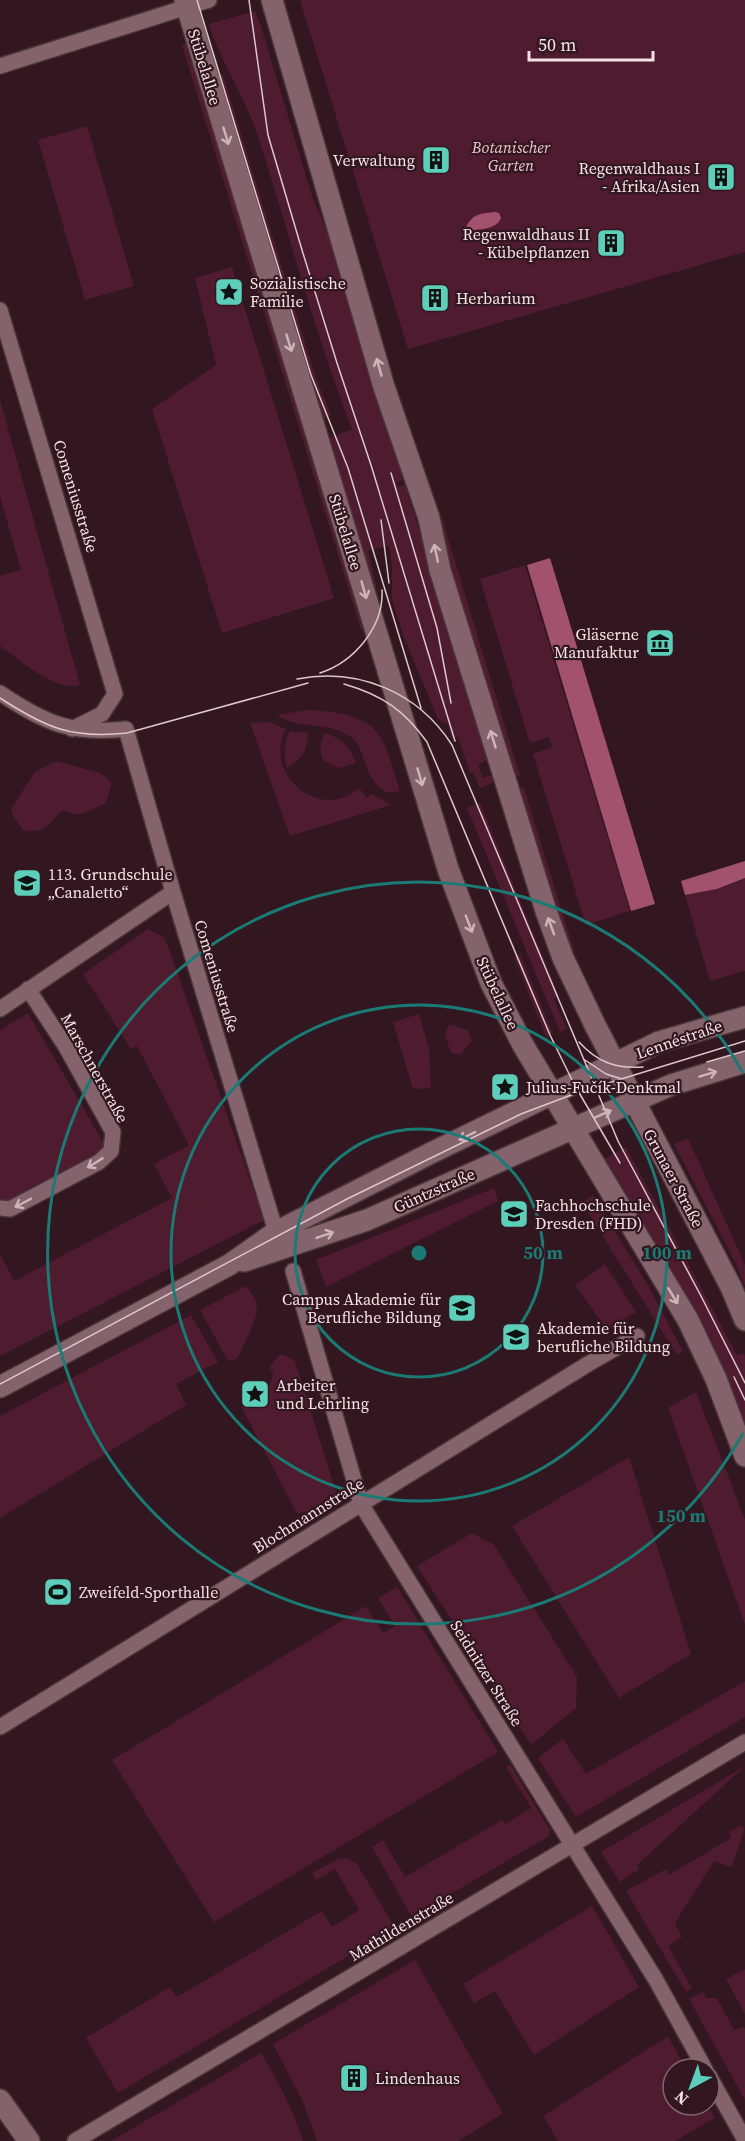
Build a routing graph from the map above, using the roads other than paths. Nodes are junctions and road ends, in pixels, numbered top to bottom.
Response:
1 (209, 0) edge
2 (272, 0) edge
3 (186, 4) edge
4 (0, 66) edge
5 (0, 310) edge
6 (0, 693) edge
7 (72, 729) junction
8 (173, 892) junction
9 (28, 989) junction
10 (0, 1009) edge
11 (745, 1017) edge
12 (745, 1062) edge
13 (614, 1063) junction
14 (553, 1095) junction
15 (633, 1101) junction
16 (572, 1128) junction
17 (0, 1208) edge
18 (276, 1232) junction
19 (229, 1265) junction
20 (293, 1271) dead end
21 (745, 1320) edge
22 (637, 1336) dead end
23 (0, 1387) edge
24 (745, 1455) edge
25 (361, 1504) junction
26 (0, 1727) edge
27 (745, 1742) edge
28 (573, 1845) junction
29 (698, 2057) edge
30 (721, 2097) edge
31 (0, 2100) edge
32 (745, 2140) edge
33 (29, 2141) edge
34 (75, 2141) edge

1 - 3 street
13 -> 2 main road, Grunaer Straße
3 - 4 street
3 -> 14 main road, Stübelallee
5 - 7 street, Comeniusstraße
6 - 7 street
7 - 8 street, Comeniusstraße
8 - 9 street
8 - 18 street, Comeniusstraße
9 - 10 street
9 -> 17 street, Marschnerstraße
11 - 13 main road, Lennéstraße
15 -> 12 main road
13 - 14 main road, Güntzstraße
13 - 15 main road, Grunaer Straße
14 - 16 main road, Stübelallee
14 -> 18 main road, Güntzstraße
16 -> 15 main road, Güntzstraße
15 - 21 main road, Grunaer Straße
19 -> 16 main road, Güntzstraße
16 -> 24 main road
18 - 19 main road, Güntzstraße
19 - 23 main road, Güntzstraße
20 - 25 street, Seidnitzer Straße
22 - 25 street, Blochmannstraße
25 - 26 street, Blochmannstraße
25 - 28 street, Seidnitzer Straße
27 - 28 street, Mathildenstraße
28 - 29 street, Seidnitzer Straße
28 - 34 street, Mathildenstraße
30 - 32 street
31 - 33 main road

